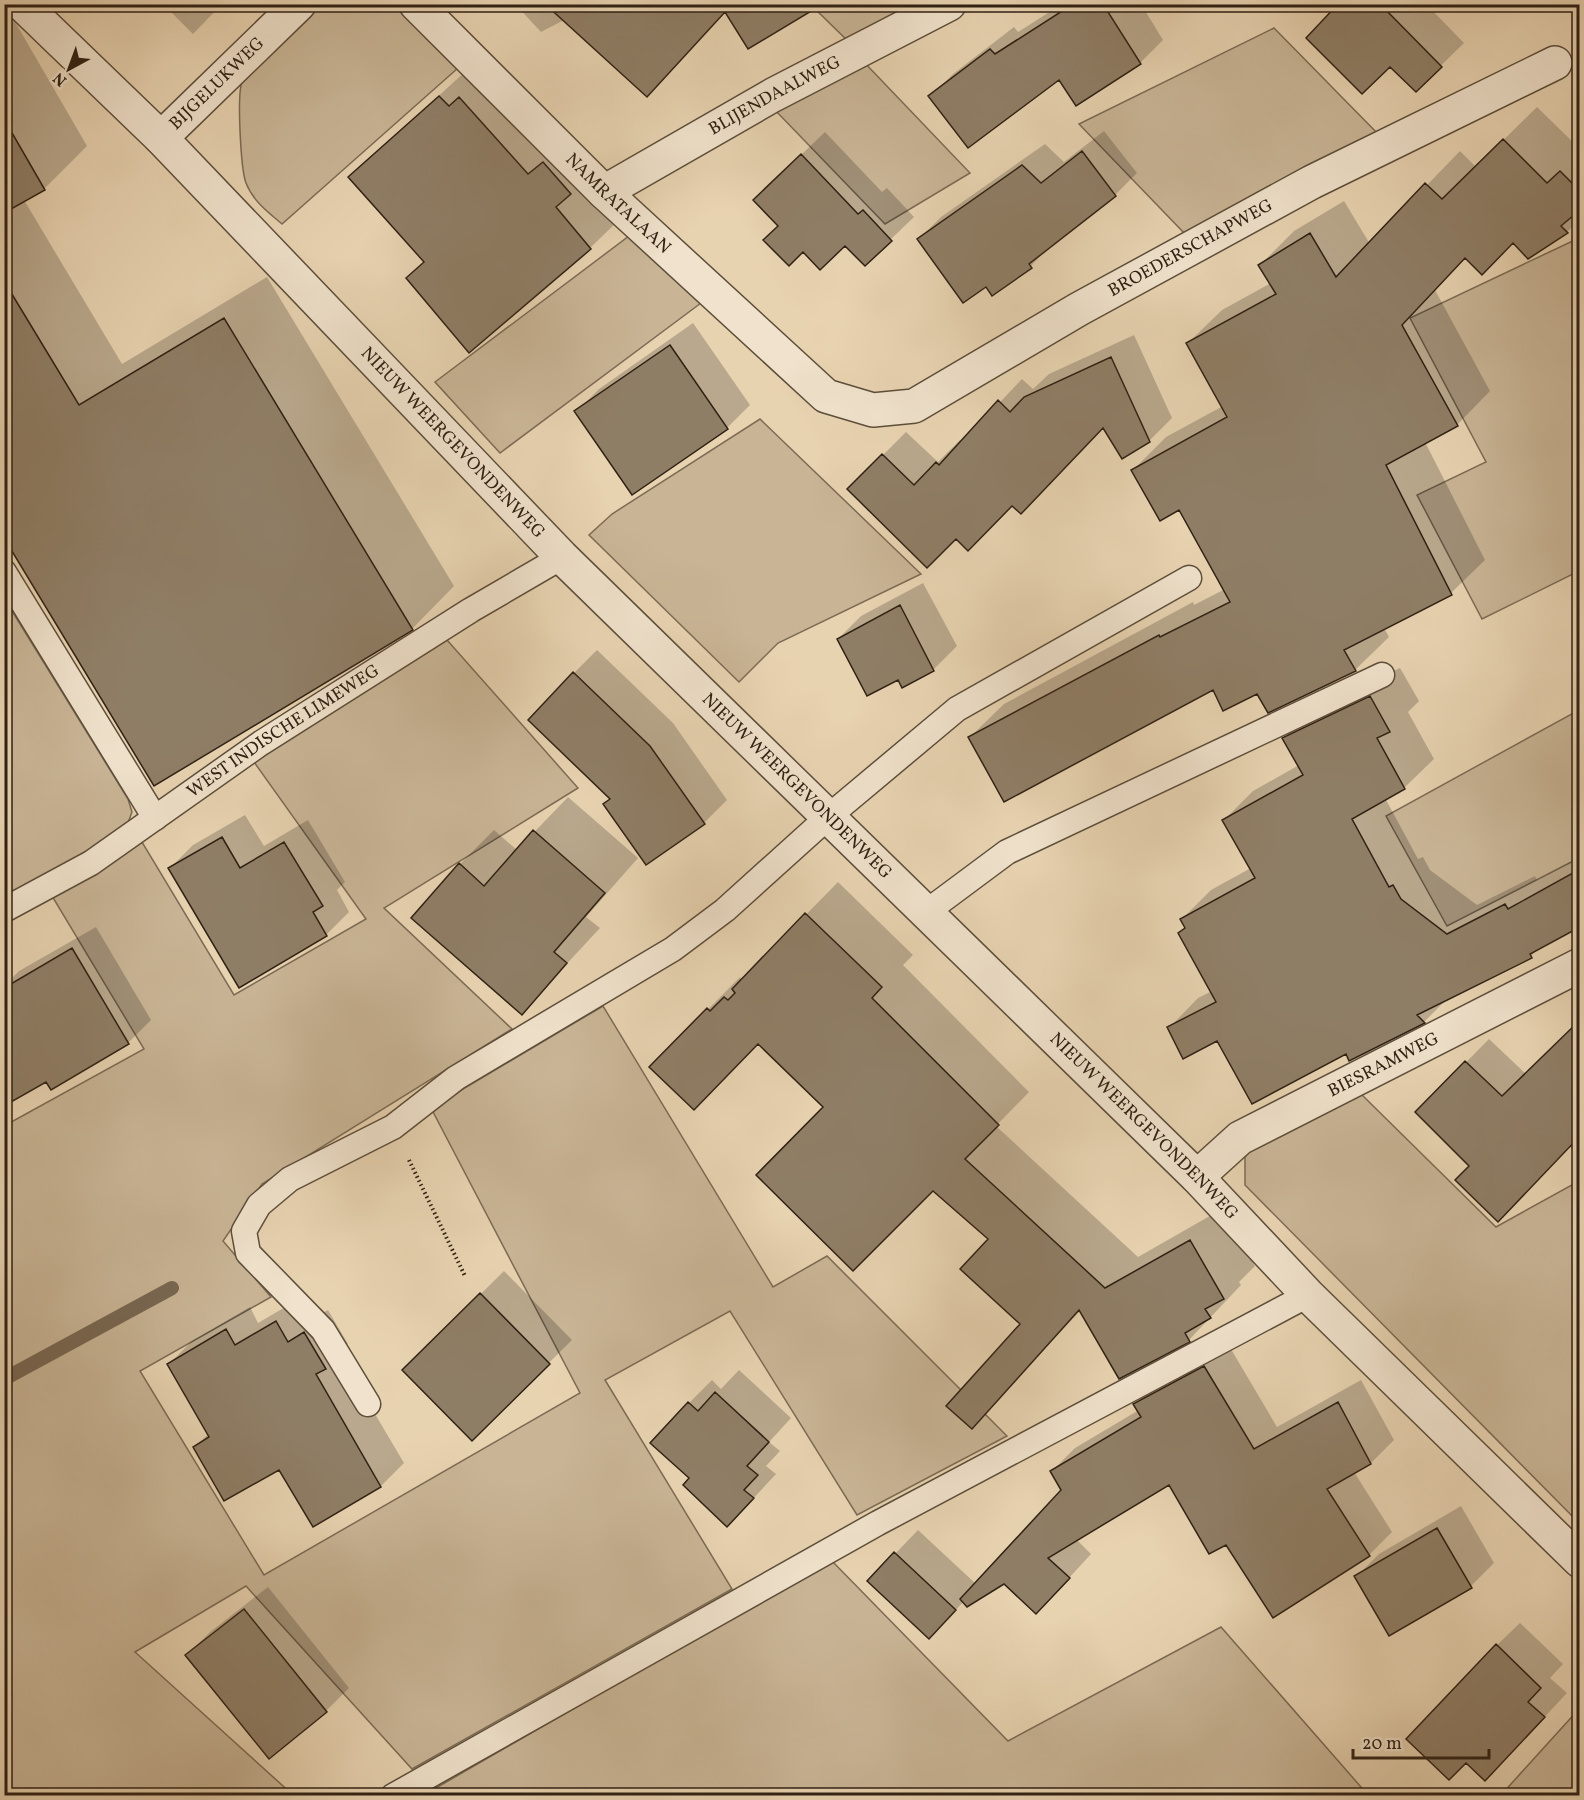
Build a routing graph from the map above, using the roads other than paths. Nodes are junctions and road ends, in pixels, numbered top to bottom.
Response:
1 (22, 4) edge
2 (299, 4) edge
3 (416, 4) edge
4 (949, 4) edge
5 (1555, 63) dead end
6 (161, 138) junction
7 (604, 192) junction
8 (826, 396) joint
9 (562, 557) junction
10 (4, 572) edge
11 (1188, 579) dead end
12 (1382, 675) dead end
13 (828, 817) junction
14 (155, 818) junction
15 (4, 910) edge
16 (925, 913) junction
17 (1580, 965) edge
18 (1197, 1177) junction
19 (1308, 1295) junction
20 (368, 1404) dead end
21 (1580, 1561) edge
22 (393, 1796) edge

1 - 6 street, NIEUW WEERGEVONDENWEG
2 - 6 street, BIJGELUKWEG
3 - 7 street, NAMRATALAAN
4 - 7 street, BLIJENDAALWEG
5 - 8 street, BROEDERSCHAPWEG
6 - 9 street, NIEUW WEERGEVONDENWEG
7 - 8 street, NAMRATALAAN
9 - 13 street, NIEUW WEERGEVONDENWEG
9 - 14 lane, WEST INDISCHE LIMEWEG
10 - 14 lane
11 - 13 lane
12 - 16 lane
13 - 16 street, NIEUW WEERGEVONDENWEG
13 - 20 lane
14 - 15 lane, WEST INDISCHE LIMEWEG
16 - 18 street, NIEUW WEERGEVONDENWEG
17 - 18 street, BIESRAMWEG
18 - 19 street, NIEUW WEERGEVONDENWEG
19 - 21 street, NIEUW WEERGEVONDENWEG
19 - 22 lane

